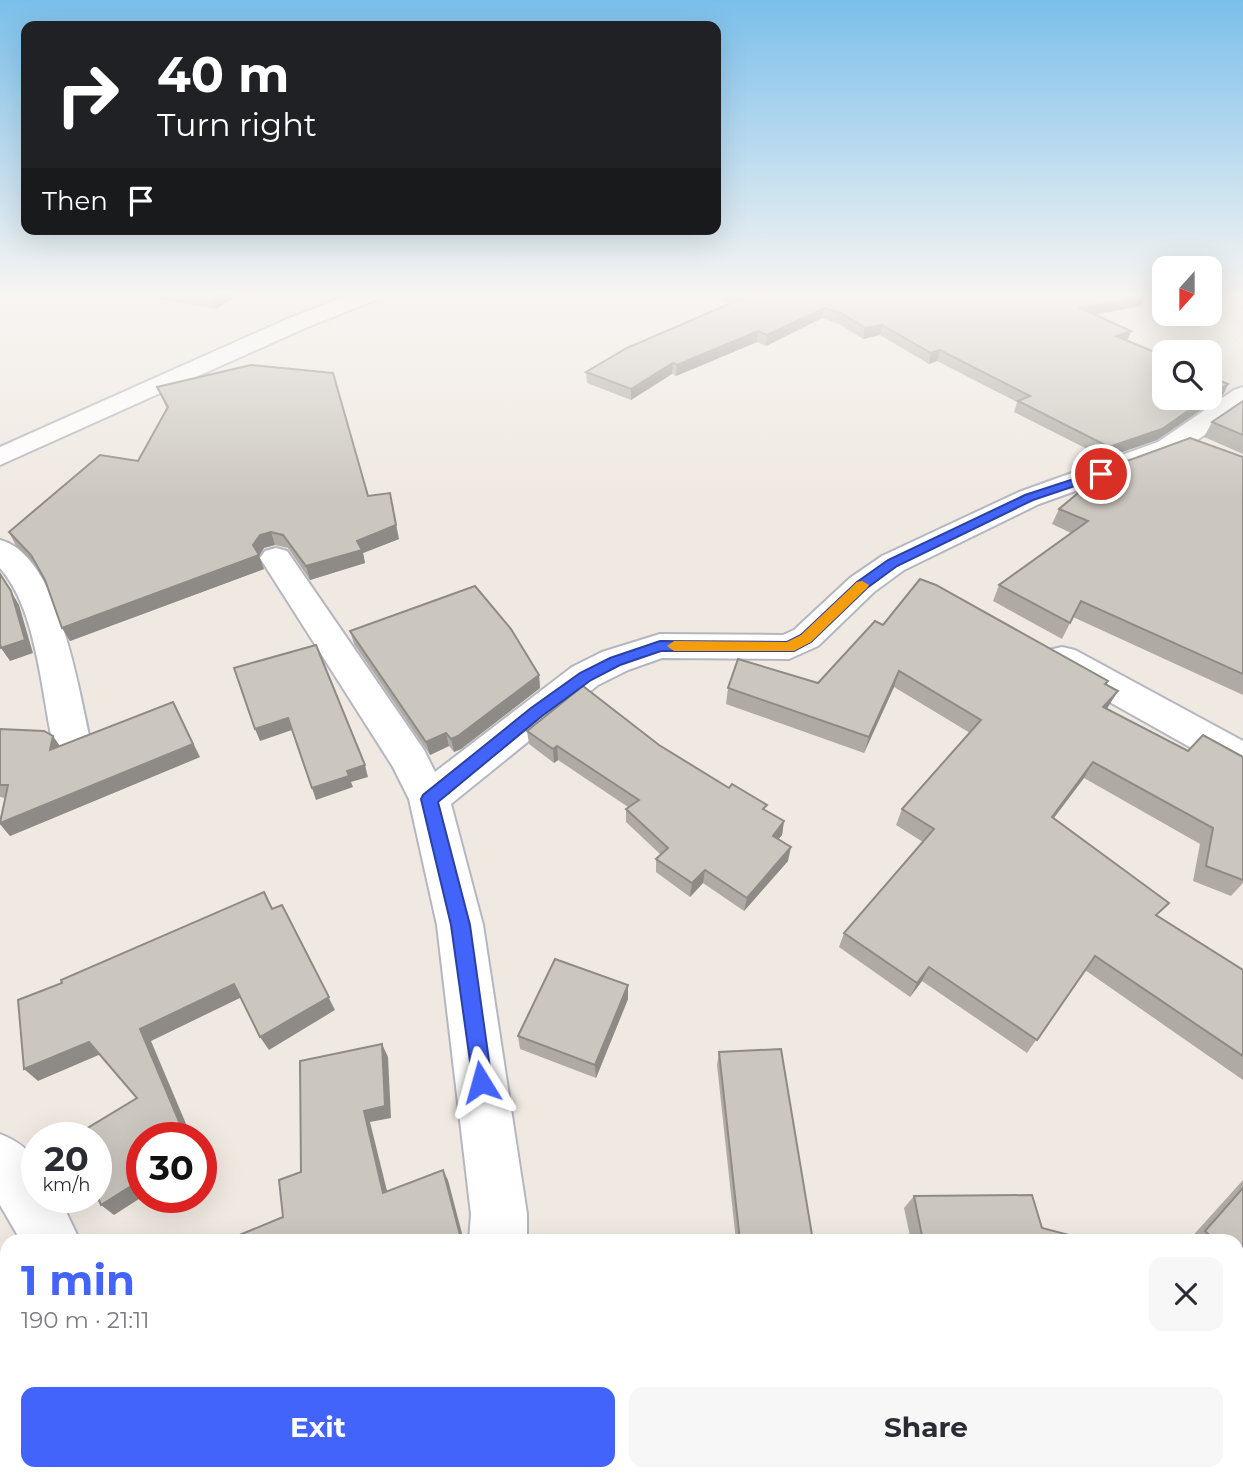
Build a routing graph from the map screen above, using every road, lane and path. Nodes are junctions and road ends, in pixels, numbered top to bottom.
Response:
1 (213, 361) edge
2 (1243, 395) edge
3 (0, 457) edge
4 (0, 549) edge
5 (276, 558) dead end
6 (893, 563) junction
7 (927, 583) edge
8 (1030, 641) edge
9 (70, 735) dead end
10 (1243, 759) edge
11 (429, 799) junction
12 (0, 1161) edge
13 (48, 1234) edge
14 (498, 1234) edge

1 - 3 street
2 - 6 street
4 - 9 street
5 - 11 street
6 - 7 street
6 - 11 street
8 - 10 street
11 - 14 street
12 - 13 street

